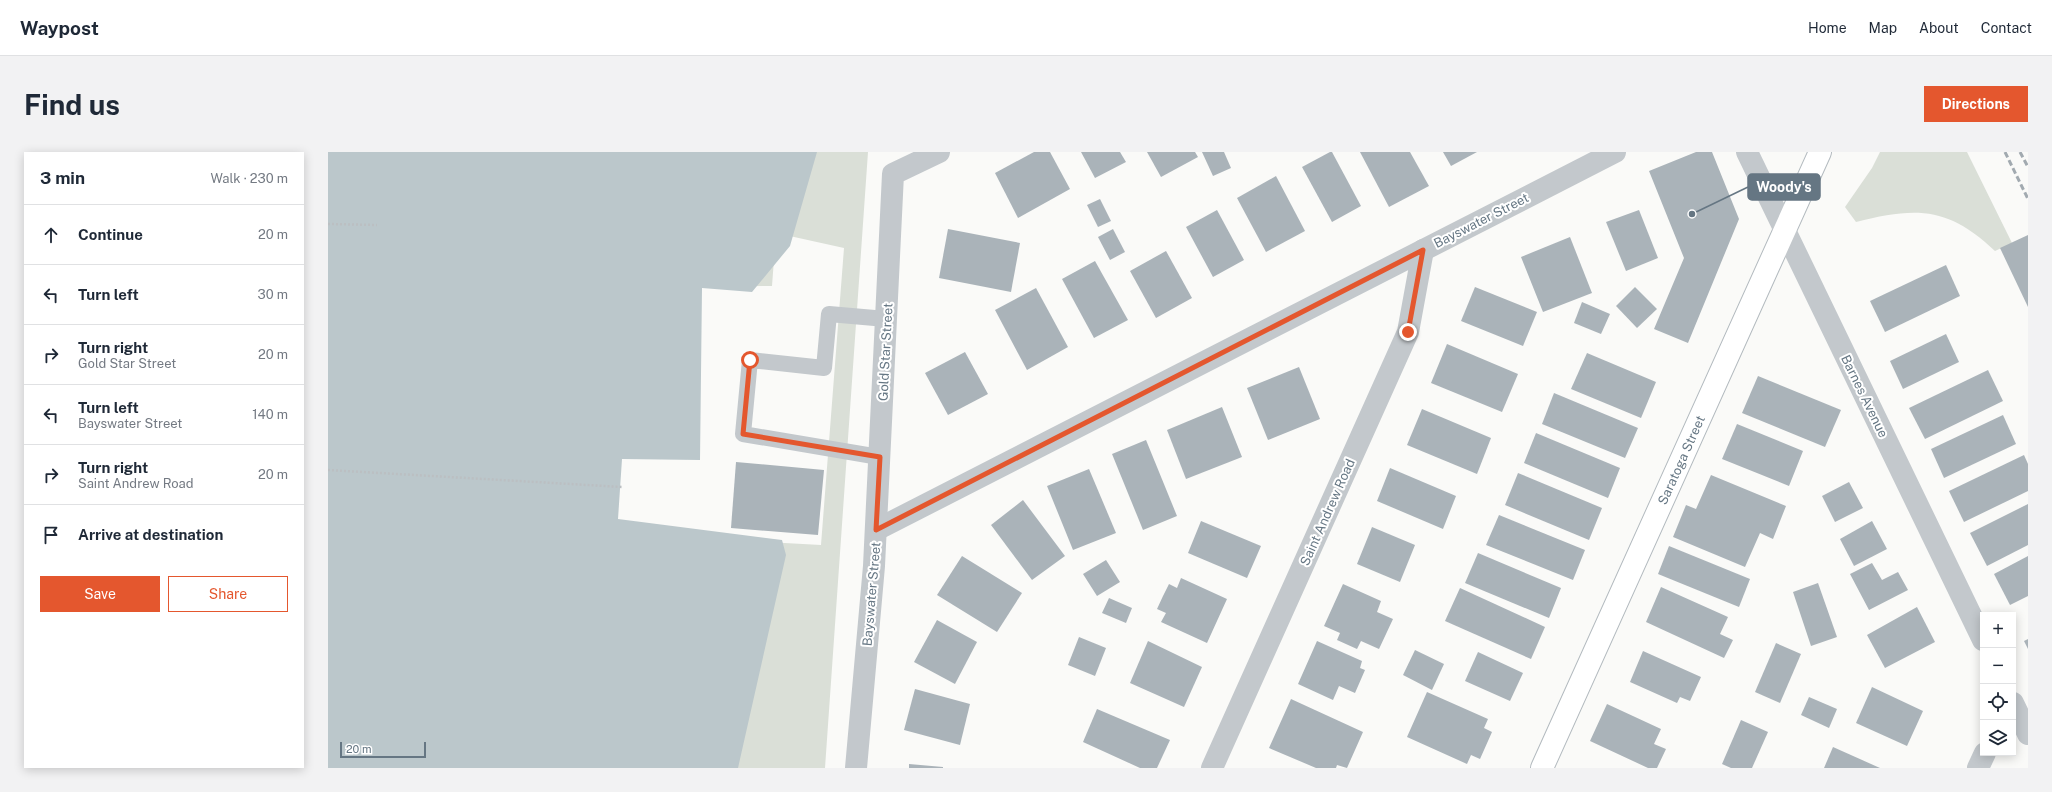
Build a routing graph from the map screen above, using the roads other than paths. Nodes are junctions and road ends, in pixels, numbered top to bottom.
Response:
1 (939, 152) edge
2 (1615, 152) edge
3 (1747, 152) edge
4 (1820, 152) edge
5 (1785, 232) junction
6 (1423, 250) junction
7 (886, 319) junction
8 (880, 457) junction
9 (876, 530) junction
10 (1980, 634) edge
11 (2016, 709) edge
12 (2028, 734) edge
13 (1984, 756) edge
14 (856, 768) edge
15 (1212, 768) edge
16 (1542, 768) edge
17 (1978, 768) edge

1 - 7 street, Gold Star Street
2 - 6 street, Bayswater Street
3 - 5 street, Barnes Avenue
4 - 5 main road, Saratoga Street
5 - 10 street, Barnes Avenue
5 - 16 main road, Saratoga Street
6 - 9 street, Bayswater Street
6 - 15 street, Saint Andrew Road
7 - 8 street, Gold Star Street
7 - 8 lane
8 - 9 street, Gold Star Street
9 - 14 street, Bayswater Street
11 - 12 street
13 - 17 street

